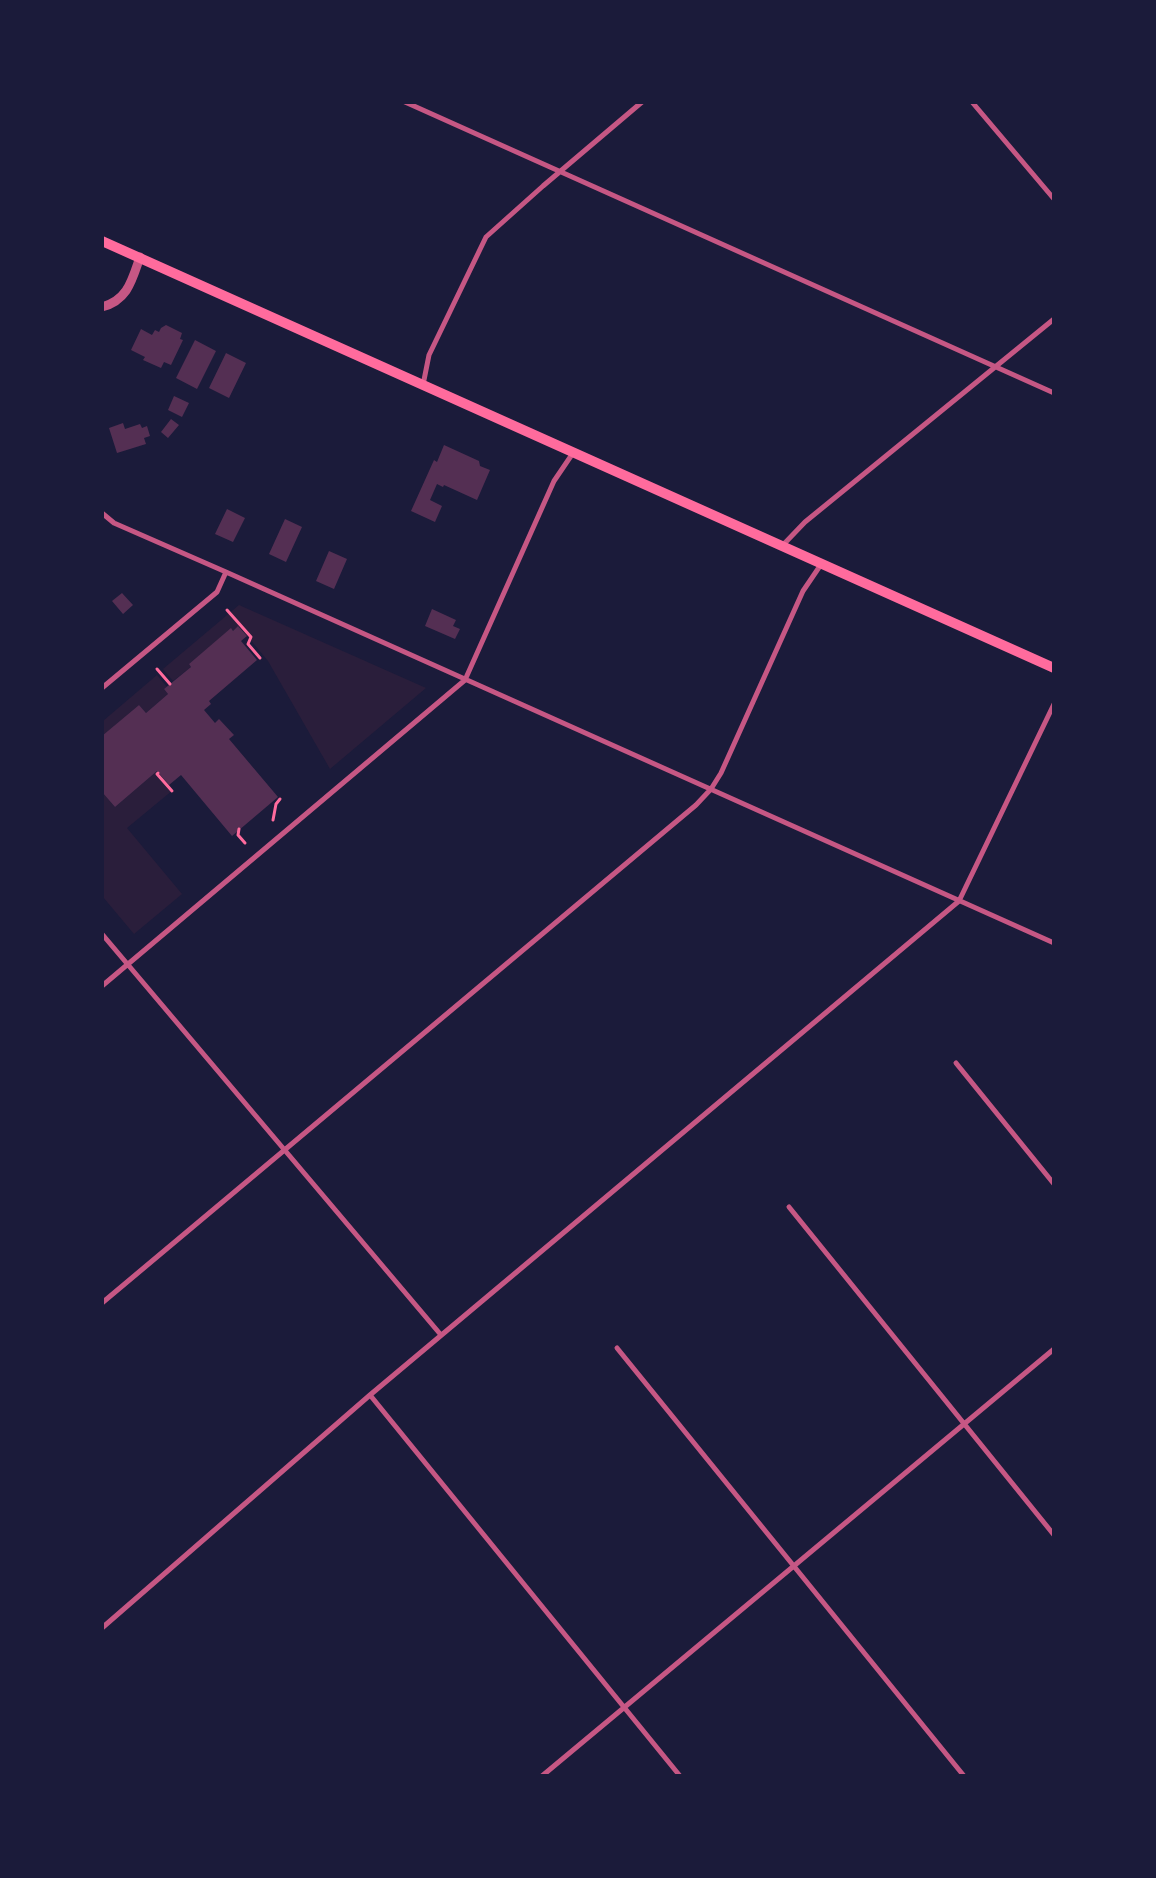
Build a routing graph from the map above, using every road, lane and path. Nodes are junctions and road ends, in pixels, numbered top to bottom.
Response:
1 (405, 102) edge
2 (642, 102) edge
3 (972, 102) edge
4 (560, 172) junction
5 (1054, 199) edge
6 (102, 241) edge
7 (140, 257) junction
8 (102, 308) edge
9 (1054, 319) edge
10 (996, 368) junction
11 (423, 384) junction
12 (1054, 393) edge
13 (573, 453) junction
14 (102, 514) edge
15 (782, 547) junction
16 (822, 563) junction
17 (226, 572) junction
18 (227, 610) dead end
19 (260, 658) dead end
20 (1054, 668) edge
21 (157, 669) dead end
22 (465, 680) junction
23 (170, 684) dead end
24 (102, 688) edge
25 (1054, 704) edge
26 (158, 772) dead end
27 (711, 789) junction
28 (172, 792) dead end
29 (280, 799) dead end
30 (272, 820) dead end
31 (240, 829) dead end
32 (245, 843) dead end
33 (959, 901) junction
34 (102, 934) edge
35 (1054, 943) edge
36 (129, 964) junction
37 (102, 986) edge
38 (956, 1063) dead end
39 (285, 1150) junction
40 (1054, 1184) edge
41 (789, 1207) dead end
42 (102, 1302) edge
43 (441, 1334) junction
44 (617, 1348) dead end
45 (1054, 1349) edge
46 (370, 1395) junction
47 (963, 1425) junction
48 (1054, 1535) edge
49 (794, 1566) junction
50 (102, 1628) edge
51 (624, 1707) junction
52 (542, 1776) edge
53 (680, 1776) edge
54 (964, 1776) edge

1 - 4 street
2 - 4 street
3 - 5 street
4 - 10 street
4 - 11 street
6 - 7 main road
7 - 8 street
7 - 11 main road
9 - 10 street
10 - 12 street
10 - 15 street
11 - 13 main road
13 - 15 main road
13 - 22 street
14 - 17 street
15 - 16 main road
16 - 20 main road
16 - 27 street
17 - 22 street
17 - 24 street
18 - 19 path
21 - 23 path
22 - 27 street
22 - 36 street
25 - 33 street
26 - 28 path
27 - 33 street
27 - 39 street
29 - 30 path
31 - 32 path
33 - 35 street
33 - 43 street
34 - 36 street
36 - 37 street
36 - 39 street
38 - 40 street
39 - 42 street
39 - 43 street
41 - 47 street
43 - 46 street
44 - 49 street
45 - 47 street
46 - 50 street
46 - 51 street
47 - 48 street
47 - 49 street
49 - 51 street
49 - 54 street
51 - 52 street
51 - 53 street

